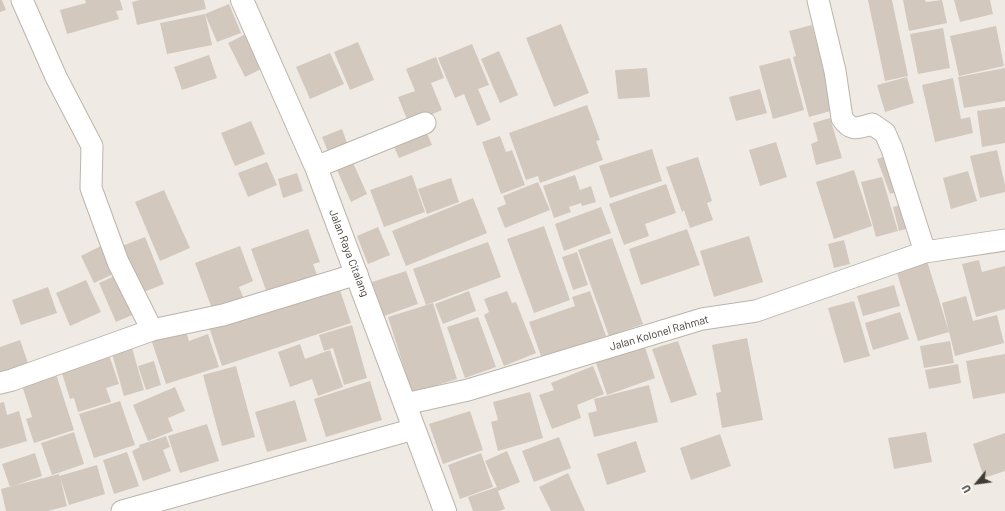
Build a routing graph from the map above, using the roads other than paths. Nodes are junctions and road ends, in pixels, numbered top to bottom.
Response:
1 (22, 0) edge
2 (242, 0) edge
3 (818, 0) edge
4 (425, 123) dead end
5 (316, 167) junction
6 (1005, 240) edge
7 (925, 252) junction
8 (357, 274) junction
9 (152, 330) junction
10 (0, 383) edge
11 (405, 404) junction
12 (414, 429) junction
13 (166, 505) edge
14 (122, 511) edge
15 (445, 511) edge

1 - 9 street
2 - 5 street, Jalan Raya Citalang
3 - 7 street
4 - 5 street
5 - 8 street, Jalan Raya Citalang
6 - 7 street, Jalan Kolonel Rahmat
7 - 11 street, Jalan Kolonel Rahmat
8 - 9 street
8 - 11 street, Jalan Raya Citalang
9 - 10 street
11 - 12 street, Jalan Raya Citalang
12 - 13 street
12 - 15 street, Jalan Raya Citalang
13 - 14 street

